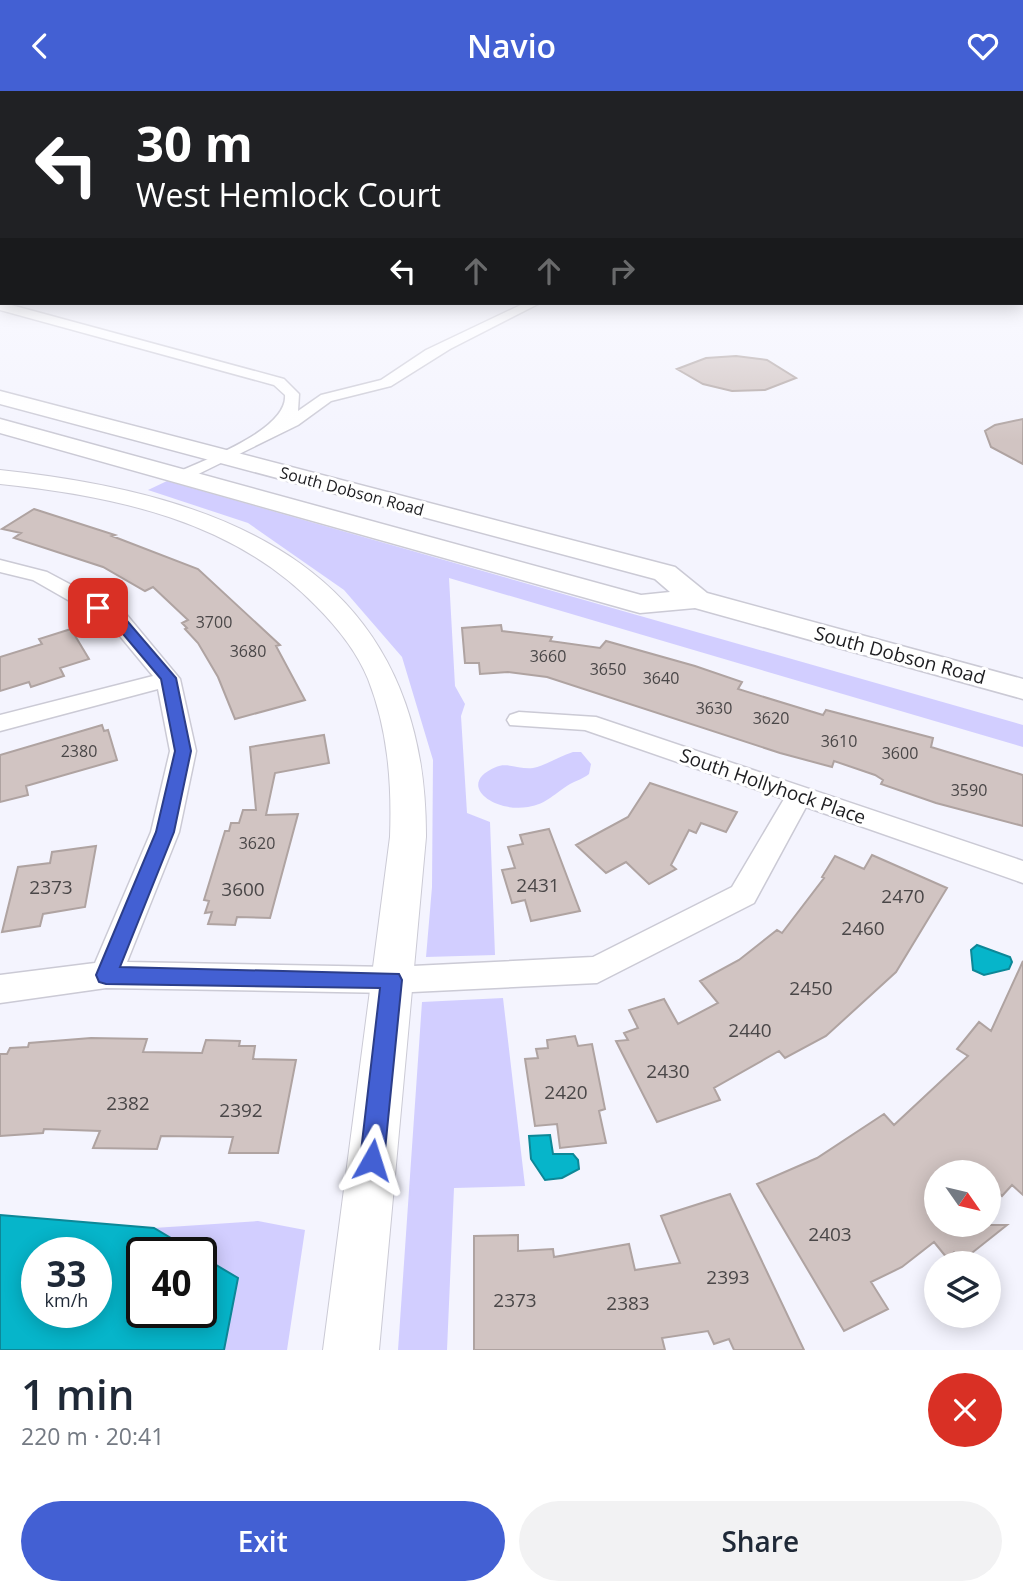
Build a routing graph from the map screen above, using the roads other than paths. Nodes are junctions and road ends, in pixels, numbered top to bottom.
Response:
1 (65, 324) edge
2 (492, 324) edge
3 (444, 348) junction
4 (279, 382) junction
5 (0, 397) edge
6 (0, 426) edge
7 (267, 432) junction
8 (222, 456) junction
9 (0, 477) edge
10 (182, 477) junction
11 (0, 566) edge
12 (696, 599) junction
13 (168, 678) junction
14 (1023, 689) edge
15 (519, 720) dead end
16 (0, 723) edge
17 (799, 796) junction
18 (1023, 872) edge
19 (106, 975) junction
20 (392, 980) junction
21 (0, 989) edge
22 (351, 1350) edge

1 - 4 street
2 - 3 street
3 - 4 street
3 - 7 street
4 - 7 street
5 - 8 main road, South Dobson Road
6 - 10 main road, South Dobson Road
7 - 8 street
8 - 10 street
8 - 12 main road, South Dobson Road
9 - 20 street
10 - 12 main road, South Dobson Road
11 - 13 street
12 - 14 main road, South Dobson Road
13 - 16 street
13 - 19 street
15 - 17 street, South Hollyhock Place
17 - 18 street, South Hollyhock Place
17 - 20 street
19 - 20 street
19 - 21 street
20 - 22 street

